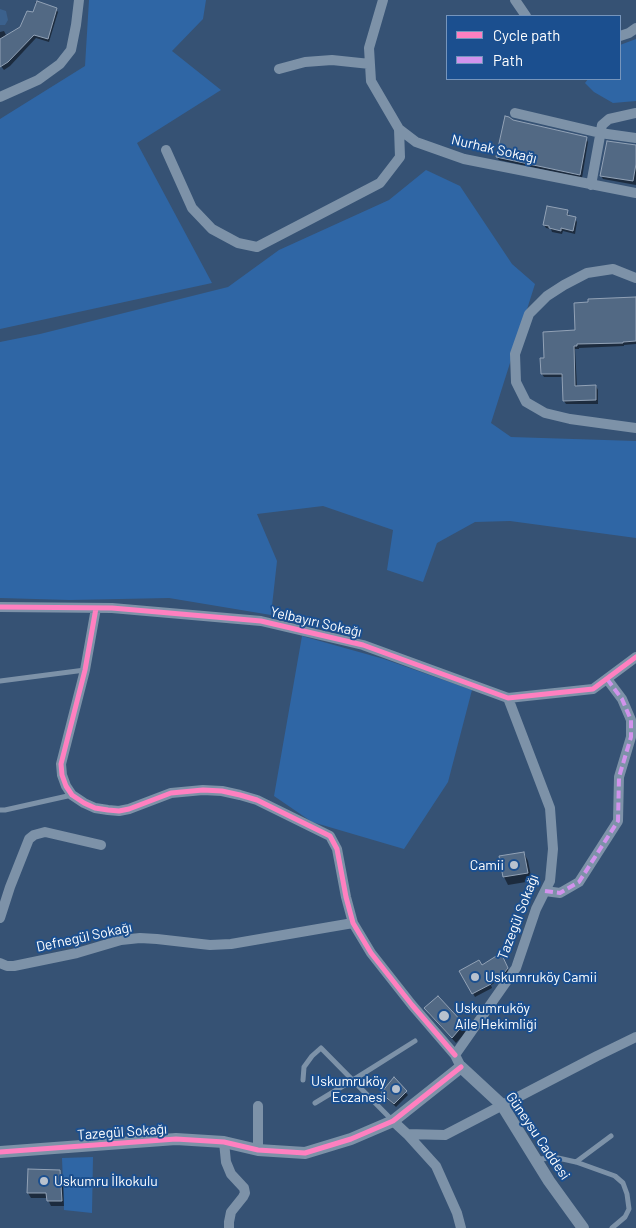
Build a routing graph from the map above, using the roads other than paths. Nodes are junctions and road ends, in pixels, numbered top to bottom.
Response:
1 (79, 0) edge
2 (384, 0) edge
3 (515, 0) edge
4 (525, 15) edge
5 (636, 28) edge
6 (621, 36) edge
7 (370, 64) junction
8 (279, 69) dead end
9 (0, 97) edge
10 (515, 113) dead end
11 (636, 113) edge
12 (399, 129) junction
13 (600, 133) junction
14 (636, 138) edge
15 (166, 150) dead end
16 (591, 185) junction
17 (636, 193) edge
18 (636, 278) edge
19 (636, 428) edge
20 (0, 607) edge
21 (96, 608) junction
22 (636, 656) edge
23 (85, 670) junction
24 (607, 678) junction
25 (0, 681) edge
26 (508, 698) junction
27 (72, 795) junction
28 (0, 810) edge
29 (102, 844) dead end
30 (545, 891) junction
31 (0, 918) edge
32 (353, 923) junction
33 (0, 963) edge
34 (636, 1036) edge
35 (414, 1041) dead end
36 (455, 1055) junction
37 (461, 1067) junction
38 (303, 1080) dead end
39 (353, 1080) junction
40 (315, 1103) dead end
41 (502, 1105) junction
42 (258, 1106) dead end
43 (393, 1121) junction
44 (407, 1134) junction
45 (610, 1136) dead end
46 (224, 1142) junction
47 (258, 1150) junction
48 (0, 1152) edge
49 (536, 1159) junction
50 (576, 1162) junction
51 (230, 1228) edge
52 (461, 1228) edge
53 (583, 1228) edge
54 (612, 1228) edge

1 - 9 street
2 - 7 street, Nurhak Sokağı
3 - 4 street
5 - 6 street
7 - 8 street
7 - 12 street, Nurhak Sokağı
10 - 13 street
11 - 13 street
12 - 15 street
12 - 16 street, Nurhak Sokağı
13 - 14 street
13 - 16 street
16 - 17 street, Nurhak Sokağı
18 - 19 street
20 - 21 street, Yelbayırı Sokağı
21 - 23 street
21 - 26 street, Yelbayırı Sokağı
22 - 24 street, Yelbayırı Sokağı
23 - 25 lane
23 - 27 street
24 - 26 street, Yelbayırı Sokağı
24 - 30 street
26 - 30 street, Tazegül Sokağı
27 - 28 lane
27 - 32 street
29 - 31 street
30 - 36 street, Tazegül Sokağı
32 - 33 street, Defnegül Sokağı
32 - 36 street
34 - 41 street
35 - 39 lane
36 - 37 street
37 - 41 street, Güneysu Caddesi
37 - 43 street, Tazegül Sokağı
38 - 39 lane
39 - 40 lane
39 - 43 lane
41 - 44 street
41 - 49 street, Güneysu Caddesi
42 - 47 street
43 - 44 street
43 - 47 street, Tazegül Sokağı
44 - 52 street
45 - 50 lane
46 - 47 street, Tazegül Sokağı
46 - 48 street, Tazegül Sokağı
46 - 51 street
49 - 50 lane
49 - 53 street, Güneysu Caddesi
50 - 54 lane

